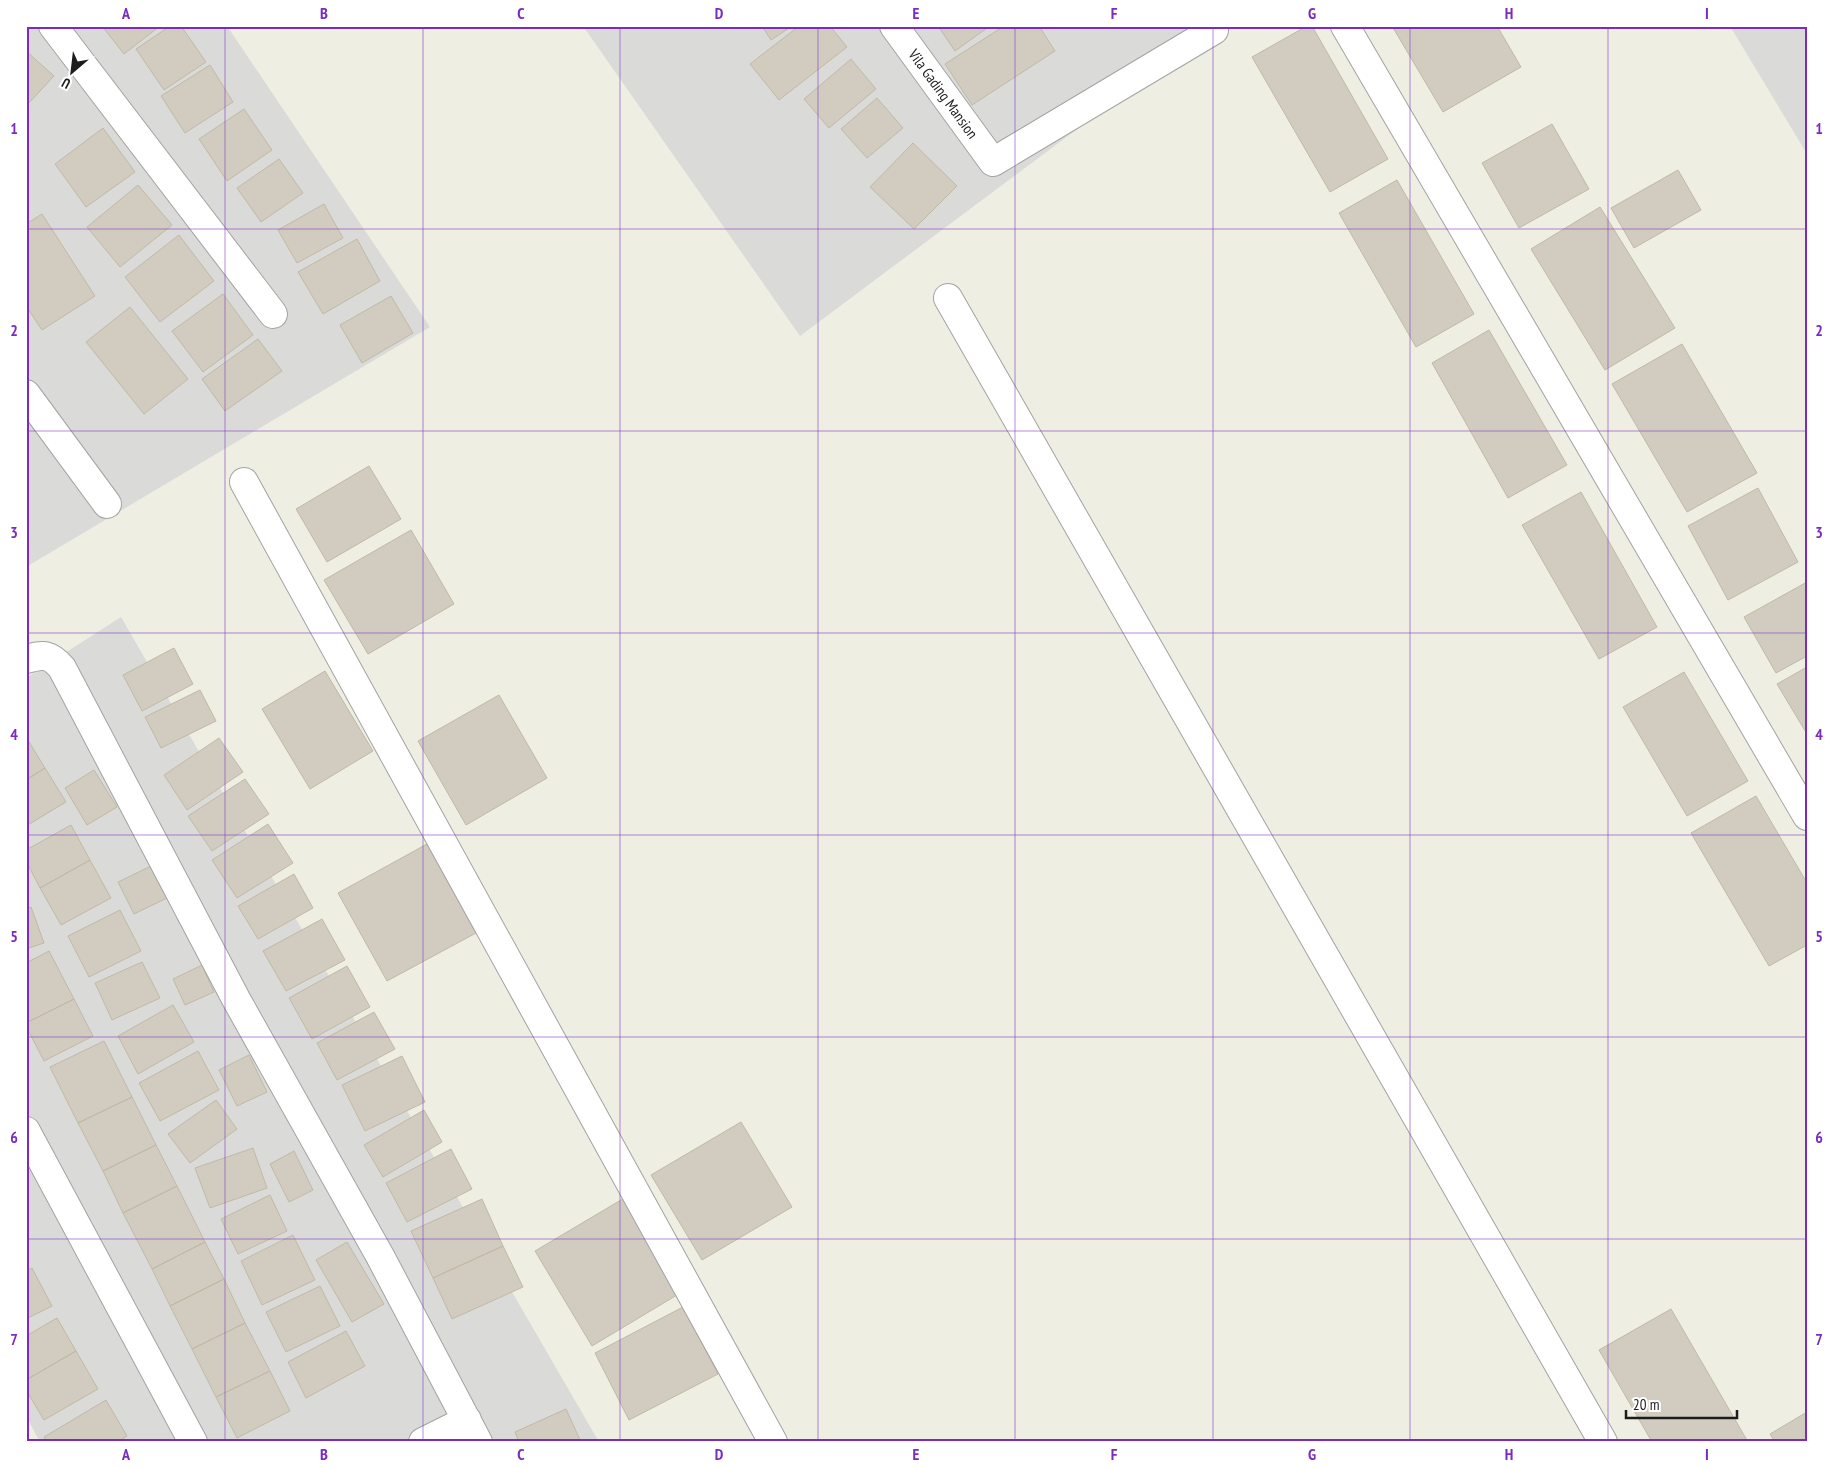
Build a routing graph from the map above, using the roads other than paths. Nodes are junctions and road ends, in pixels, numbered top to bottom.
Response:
1 (52, 26) edge
2 (894, 26) edge
3 (1345, 26) edge
4 (1212, 28) edge
5 (948, 298) dead end
6 (273, 314) dead end
7 (26, 394) edge
8 (244, 482) dead end
9 (107, 504) dead end
10 (26, 659) edge
11 (1807, 816) edge
12 (26, 1131) edge
13 (473, 1431) edge
14 (193, 1442) edge
15 (423, 1442) edge
16 (773, 1442) edge
17 (1603, 1442) edge

1 - 6 street
2 - 4 street, Vila Gading Mansion
3 - 11 street
5 - 17 street
7 - 9 street
8 - 16 street
10 - 13 street
12 - 14 street
13 - 15 street

